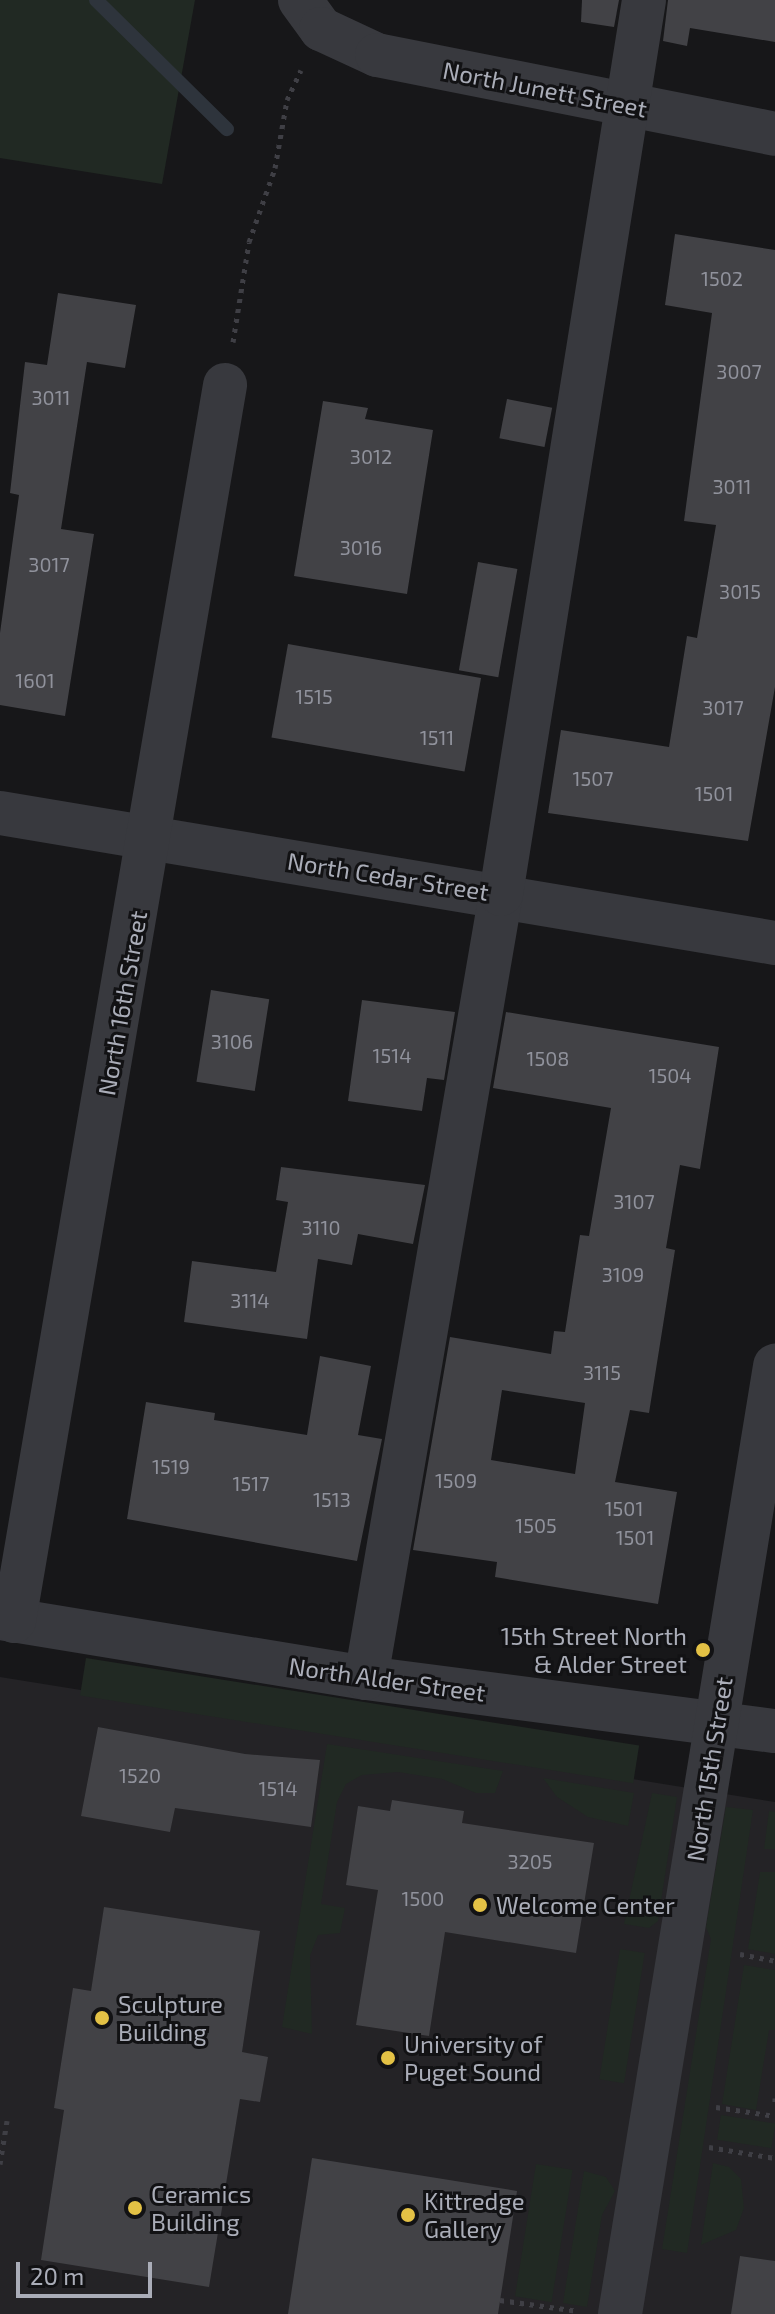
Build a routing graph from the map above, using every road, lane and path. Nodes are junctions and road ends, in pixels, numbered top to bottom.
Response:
1 (644, 0) edge
2 (310, 15) edge
3 (627, 105) junction
4 (775, 134) edge
5 (225, 385) joint
6 (0, 813) edge
7 (151, 839) junction
8 (501, 894) junction
9 (775, 943) edge
10 (775, 1366) edge
11 (7, 1619) edge
12 (366, 1678) junction
13 (716, 1722) junction
14 (775, 1731) edge
15 (740, 1954) dead end
16 (775, 1961) edge
17 (775, 2098) edge
18 (775, 2106) edge
19 (716, 2107) dead end
20 (775, 2116) edge
21 (7, 2121) dead end
22 (709, 2147) dead end
23 (775, 2158) edge
24 (0, 2164) edge
25 (500, 2300) dead end
26 (601, 2313) edge

1 - 3 street
2 - 3 street, North Junett Street
2 - 5 path
3 - 4 street, North Junett Street
3 - 8 street
5 - 7 street, North 16th Street
6 - 7 street, North Cedar Street
7 - 8 street, North Cedar Street
7 - 11 street, North 16th Street
8 - 9 street, North Cedar Street
8 - 12 street
10 - 13 street, North 15th Street
11 - 12 street, North Alder Street
12 - 13 street, North Alder Street
13 - 14 street, North Alder Street
13 - 26 street, North 15th Street
15 - 16 path
17 - 18 path
19 - 20 path
21 - 24 path
22 - 23 path
25 - 26 path

